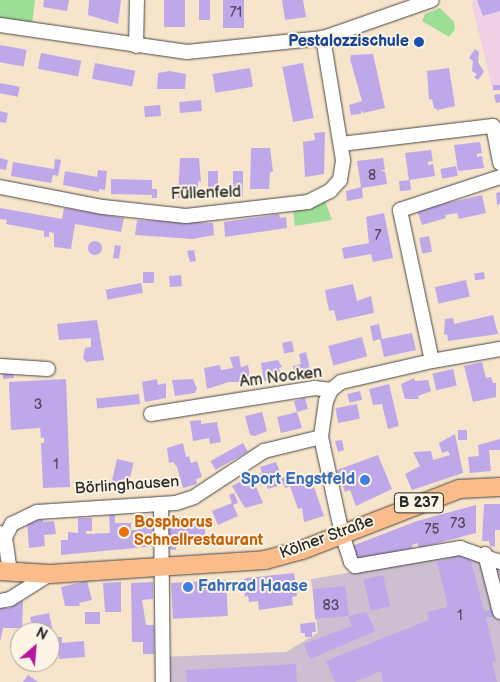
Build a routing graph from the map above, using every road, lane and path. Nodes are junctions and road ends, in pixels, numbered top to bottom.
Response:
1 (138, 0) edge
2 (432, 0) edge
3 (0, 25) edge
4 (323, 38) junction
5 (136, 46) junction
6 (341, 144) junction
7 (500, 163) edge
8 (500, 177) edge
9 (0, 187) edge
10 (500, 349) edge
11 (432, 360) junction
12 (0, 366) edge
13 (48, 369) dead end
14 (331, 390) junction
15 (151, 414) dead end
16 (321, 437) junction
17 (500, 487) edge
18 (161, 504) junction
19 (342, 534) junction
20 (2, 535) edge
21 (485, 554) junction
22 (500, 562) edge
23 (161, 567) junction
24 (5, 571) edge
25 (50, 574) junction
26 (0, 601) edge
27 (500, 612) edge
28 (164, 682) edge

1 - 5 street
2 - 4 street
3 - 5 street
4 - 5 street
4 - 6 street, Füllenfeld
6 - 7 street
6 - 9 street, Füllenfeld
8 - 11 street
10 - 11 street, Am Nocken
11 - 14 street, Am Nocken
12 - 13 street
14 - 15 street, Am Nocken
14 - 16 street
16 - 18 street, Börlinghausen
16 - 19 street
17 - 19 main road, Kölner Straße / B 237
18 - 20 street, Börlinghausen
18 - 23 street
19 - 21 street
19 - 23 main road, Kölner Straße / B 237
20 - 24 street
21 - 22 street
21 - 27 street
23 - 25 main road, Kölner Straße / B 237
23 - 28 street
24 - 25 main road, Kölner Straße / B 237
25 - 26 street

